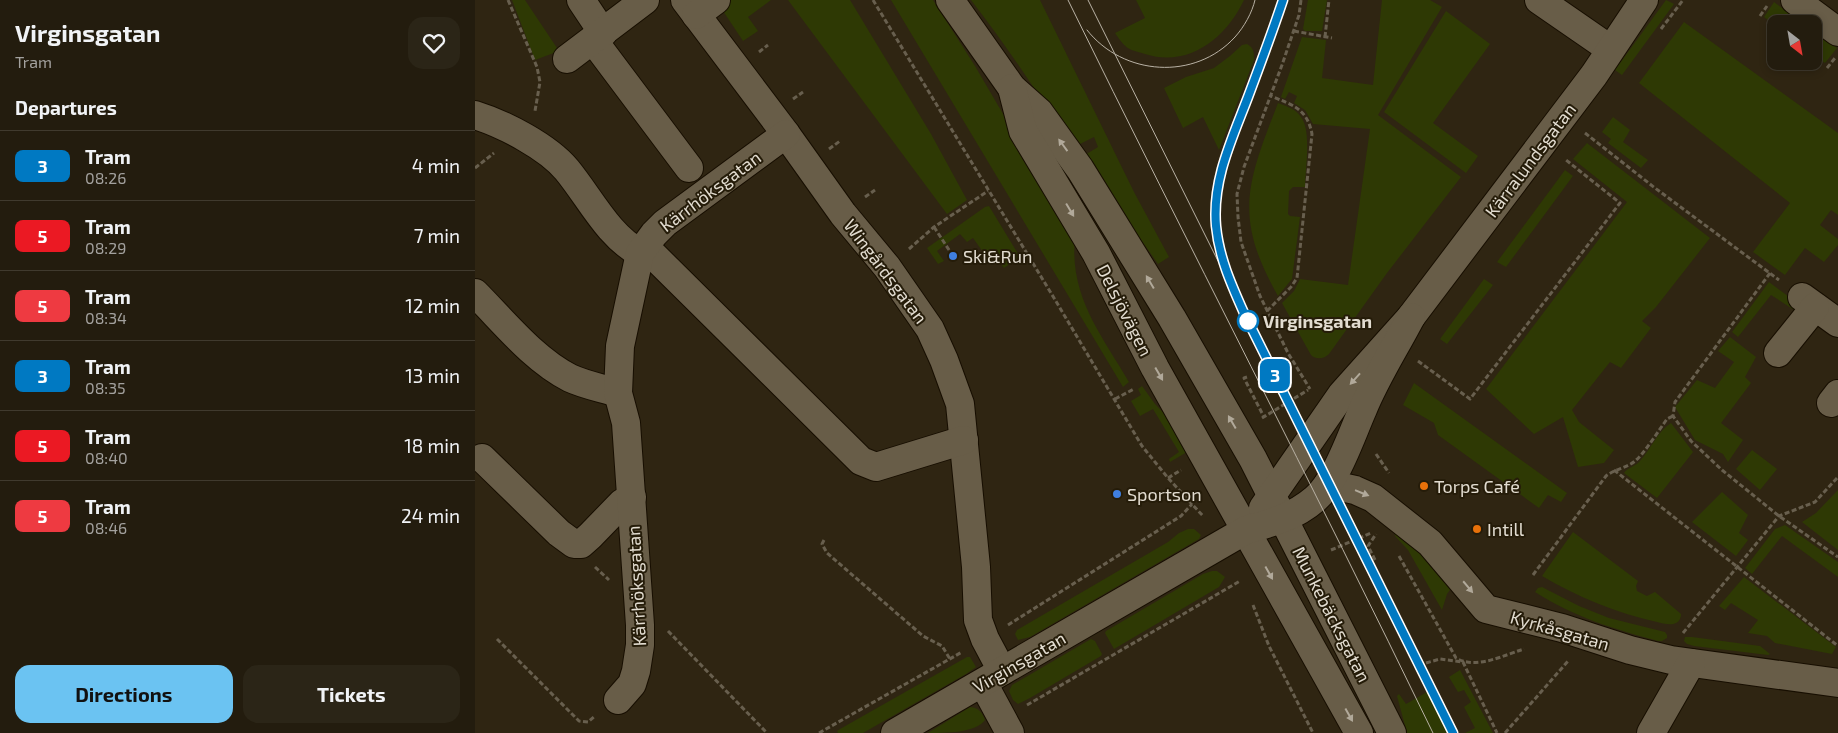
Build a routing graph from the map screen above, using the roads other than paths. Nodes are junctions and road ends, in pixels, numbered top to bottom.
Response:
1 (581, 0) edge
2 (645, 0) edge
3 (950, 0) edge
4 (1539, 0) edge
5 (1644, 0) edge
6 (1795, 0) edge
7 (699, 5) edge
8 (1838, 32) edge
9 (598, 36) junction
10 (1610, 49) junction
11 (567, 59) dead end
12 (1012, 88) junction
13 (475, 115) edge
14 (786, 134) junction
15 (689, 168) dead end
16 (643, 250) junction
17 (475, 294) edge
18 (1411, 317) junction
19 (1838, 323) edge
20 (1778, 353) dead end
21 (618, 393) junction
22 (964, 440) junction
23 (482, 458) dead end
24 (1253, 459) junction
25 (1297, 460) junction
26 (1328, 484) junction
27 (631, 497) junction
28 (1279, 507) junction
29 (1246, 530) junction
30 (1681, 661) junction
31 (993, 677) junction
32 (1838, 683) edge
33 (618, 700) road end
34 (1006, 726) edge
35 (895, 733) edge
36 (1359, 733) edge
37 (1392, 733) edge
38 (1651, 733) edge

1 - 9 street
2 - 9 street
3 - 12 street, Delsjövägen
4 - 10 street
5 - 10 street, Kärralundsgatan
6 - 8 street
7 - 14 street, Wingårdsgatan
9 - 11 street
9 - 15 street
10 - 18 street, Kärralundsgatan
24 -> 12 street, Delsjövägen
12 -> 29 street, Delsjövägen
13 - 16 street
14 - 16 street, Kärrhöksgatan
14 - 22 street, Wingårdsgatan
16 - 21 street, Kärrhöksgatan
16 - 22 street
17 - 21 street
18 -> 25 street, Kärralundsgatan
18 - 26 street, Kärralundsgatan
19 - 20 street
21 - 27 street, Kärrhöksgatan
22 - 31 street, Wingårdsgatan
23 - 27 street, Kärrhöksgatan
24 - 25 street
24 - 28 street, Delsjövägen
25 - 28 street, Kärralundsgatan
26 - 28 street, Kärralundsgatan
26 -> 30 street, Kyrkåsgatan
27 - 33 street, Kärrhöksgatan
28 - 29 street, Kärralundsgatan
28 - 37 street, Munkebäcksgatan
29 - 31 street, Virginsgatan
29 -> 36 street, Munkebäcksgatan
30 - 32 street, Kyrkåsgatan
30 - 38 street
31 - 34 street, Wingårdsgatan
31 - 35 street, Virginsgatan

